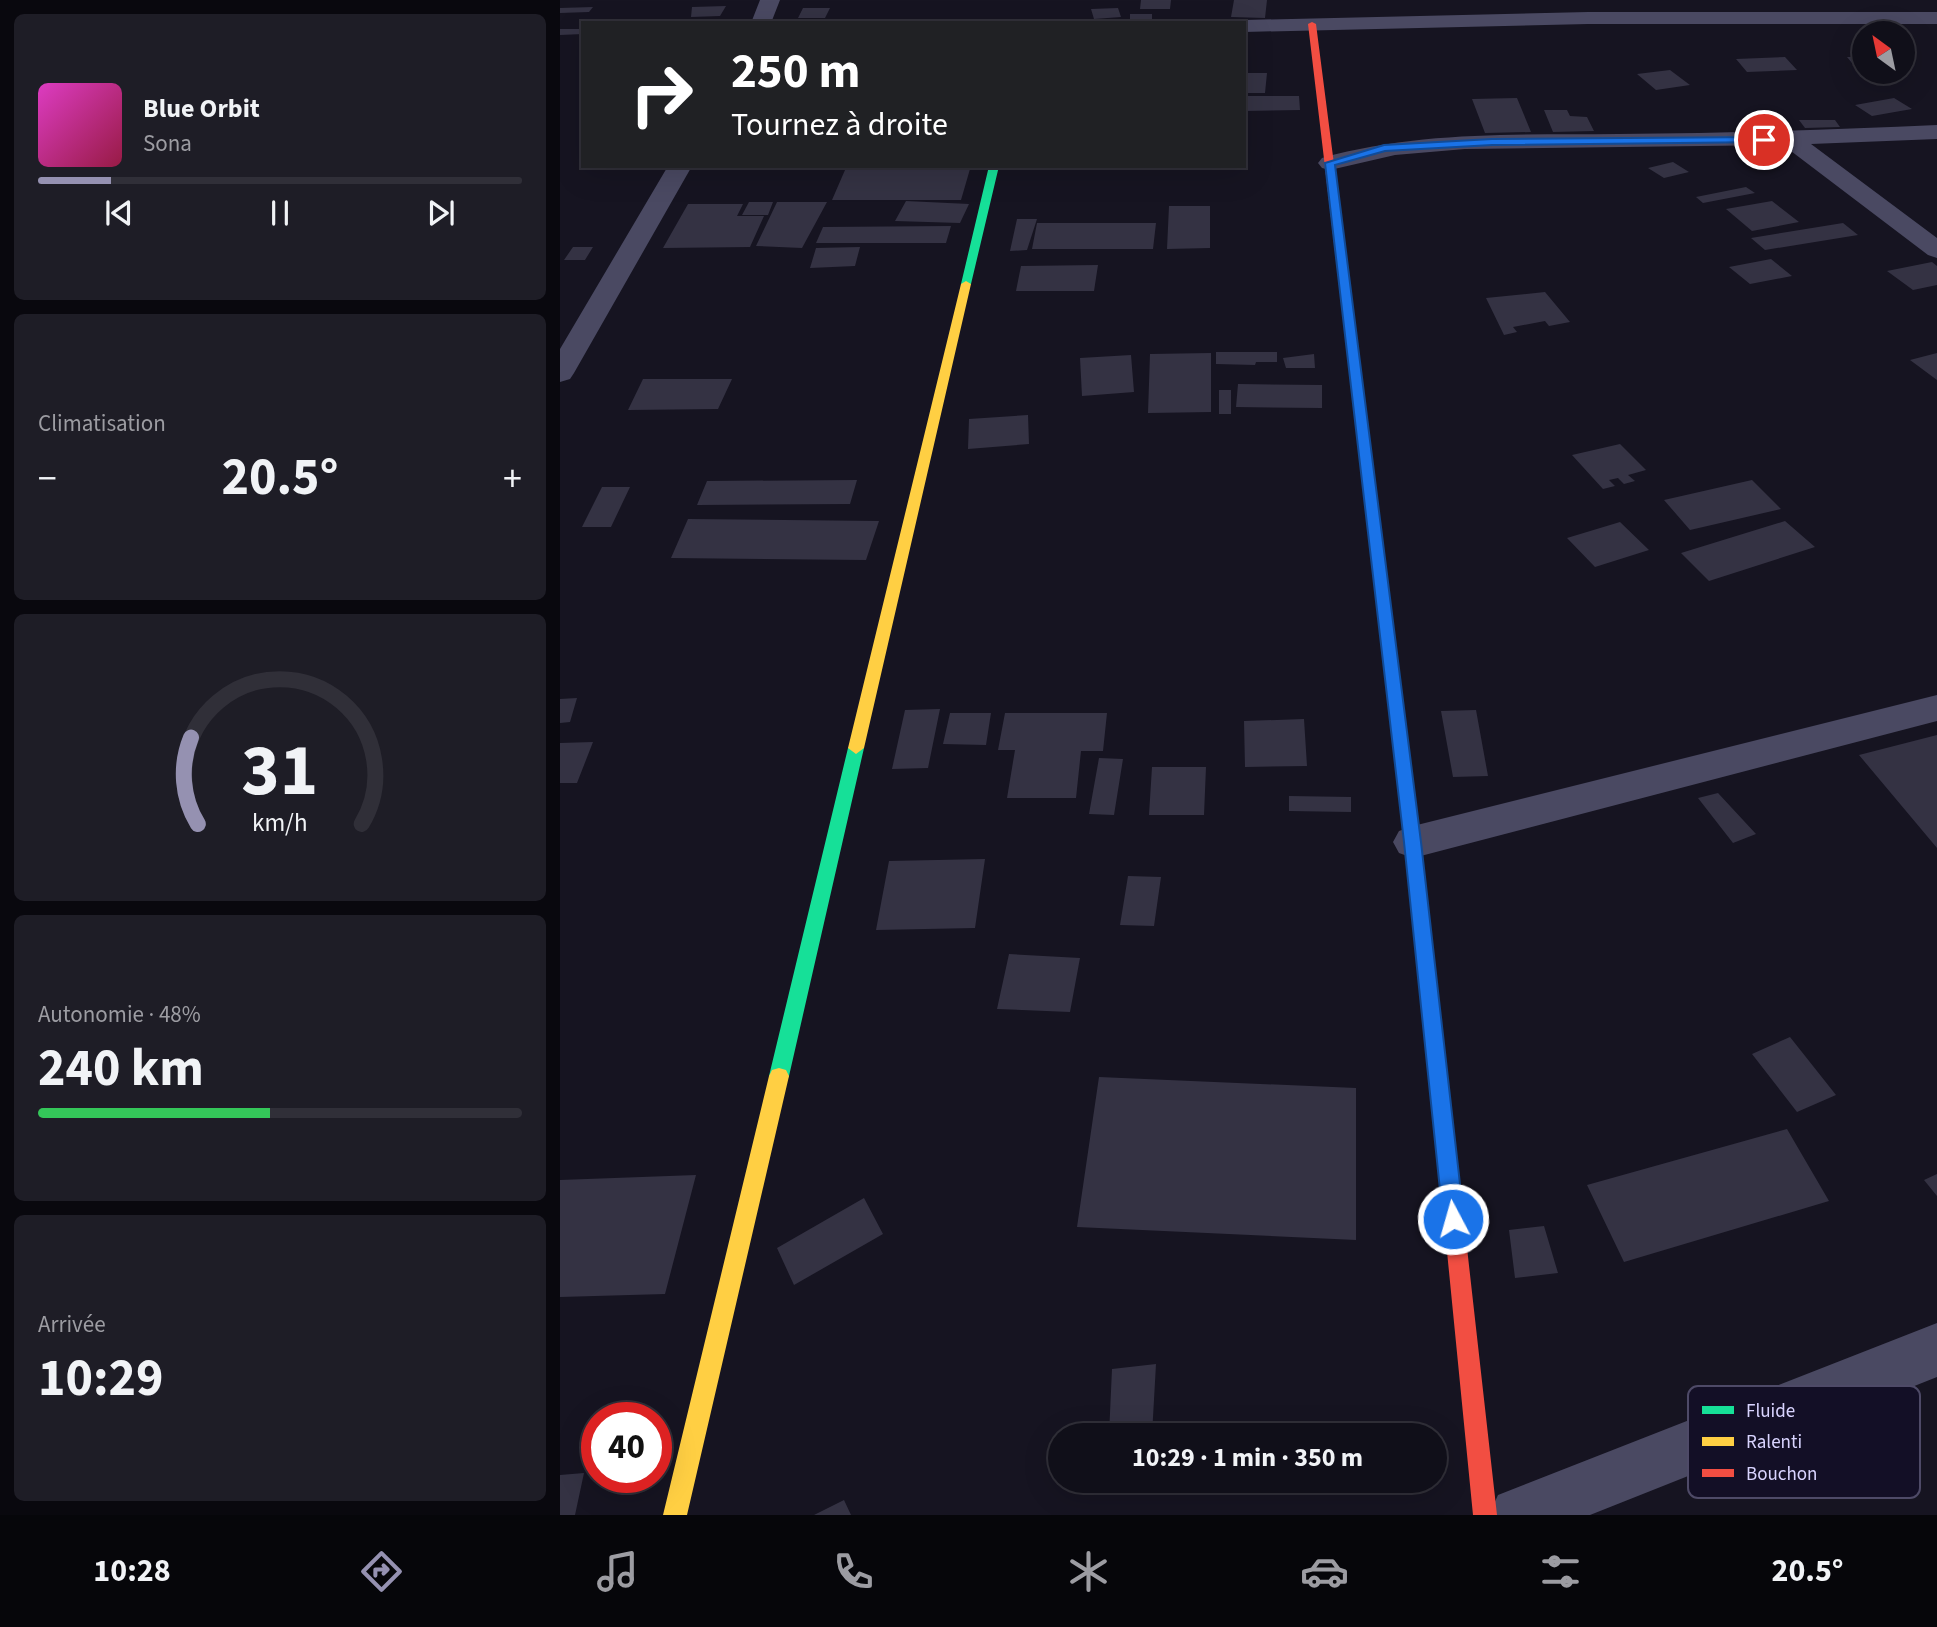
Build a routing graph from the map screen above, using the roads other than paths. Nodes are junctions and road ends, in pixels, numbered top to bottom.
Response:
1 (771, 0) edge
2 (1592, 9) edge
3 (1937, 18) edge
4 (762, 21) edge
5 (1312, 24) junction
6 (1246, 26) edge
7 (1937, 132) edge
8 (1791, 140) junction
9 (1329, 163) junction
10 (679, 168) edge
11 (994, 168) edge
12 (1937, 250) edge
13 (560, 373) edge
14 (1937, 708) edge
15 (1413, 842) junction
16 (1937, 1350) edge
17 (1846, 1386) edge
18 (1688, 1448) edge
19 (675, 1515) edge
20 (1485, 1515) edge
21 (1518, 1515) edge

1 - 4 street
2 - 3 street
2 - 5 street
5 - 6 street
5 - 9 street
7 - 8 street
8 - 9 street
8 - 12 street
9 - 15 street
10 - 13 street
11 - 19 street
14 - 15 street
15 - 20 street
16 - 17 street
18 - 21 street

